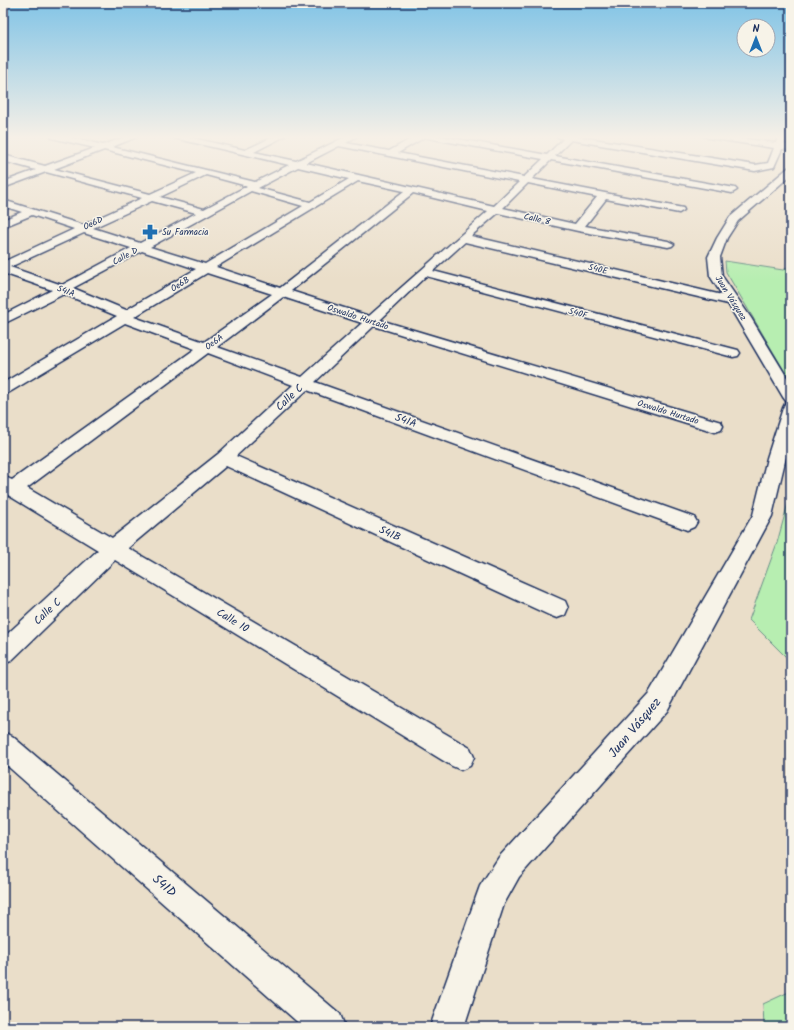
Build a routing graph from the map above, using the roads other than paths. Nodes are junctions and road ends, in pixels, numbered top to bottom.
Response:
1 (101, 184) edge
2 (176, 184) edge
3 (247, 184) edge
4 (256, 184) edge
5 (350, 184) edge
6 (386, 184) edge
7 (521, 184) edge
8 (562, 184) edge
9 (696, 184) edge
10 (775, 184) edge
11 (252, 186) junction
12 (411, 190) junction
13 (732, 190) dead end
14 (604, 195) junction
15 (150, 197) junction
16 (3, 203) edge
17 (311, 205) junction
18 (496, 209) junction
19 (679, 210) dead end
20 (31, 212) junction
21 (204, 212) junction
22 (3, 224) edge
23 (84, 228) junction
24 (578, 228) junction
25 (464, 238) junction
26 (668, 244) dead end
27 (140, 248) junction
28 (3, 267) edge
29 (204, 269) junction
30 (424, 272) junction
31 (63, 290) junction
32 (281, 293) junction
33 (732, 301) junction
34 (126, 317) junction
35 (3, 320) edge
36 (370, 321) junction
37 (205, 348) junction
38 (733, 353) dead end
39 (304, 383) junction
40 (3, 390) edge
41 (791, 397) edge
42 (791, 408) edge
43 (715, 426) dead end
44 (224, 458) junction
45 (8, 486) edge
46 (687, 522) dead end
47 (114, 548) junction
48 (557, 608) dead end
49 (3, 653) edge
50 (3, 745) edge
51 (461, 757) dead end
52 (328, 1026) edge
53 (447, 1027) edge

1 - 15 street
2 - 15 street, Oe6D
3 - 11 street
4 - 11 street, Calle D
5 - 17 street, Oe6B
6 - 12 street, Calle 8
7 - 18 street, Calle C
8 - 14 street
9 - 13 street
10 - 33 street, Juan Vásquez
11 - 17 street
11 - 21 street, Calle D
12 - 18 street, Calle 8
12 - 32 street, Oe6A
14 - 19 street
14 - 24 street
15 - 21 street
15 - 23 street, Oe6D
16 - 20 street, Oswaldo Hurtado
17 - 29 street, Oe6B
18 - 24 street, Calle 8
18 - 25 street, Calle C
20 - 22 street
20 - 23 street, Oswaldo Hurtado
21 - 27 street, Calle D
23 - 27 street, Oswaldo Hurtado
23 - 28 street, Oe6D
24 - 26 street, Calle 8
25 - 30 street, Calle C
25 - 33 street, S40E
27 - 29 street, Oswaldo Hurtado
27 - 31 street, Calle D
28 - 31 street, S41A
29 - 32 street, Oswaldo Hurtado
29 - 34 street, Oe6B
30 - 36 street, Calle C
30 - 38 street, S40F
31 - 34 street, S41A
31 - 35 street, Calle D
32 - 36 street, Oswaldo Hurtado
32 - 37 street, Oe6A
33 - 41 street, Juan Vásquez
34 - 37 street, S41A
34 - 40 street, Oe6B
36 - 39 street, Calle C
36 - 43 street, Oswaldo Hurtado
37 - 39 street, S41A
37 - 45 street, Oe6A
39 - 44 street, Calle C
39 - 46 street, S41A
42 - 53 street, Juan Vásquez
44 - 47 street, Calle C
44 - 48 street, S41B
45 - 47 street, Calle 10
47 - 49 street, Calle C
47 - 51 street, Calle 10
50 - 52 street, S41D

